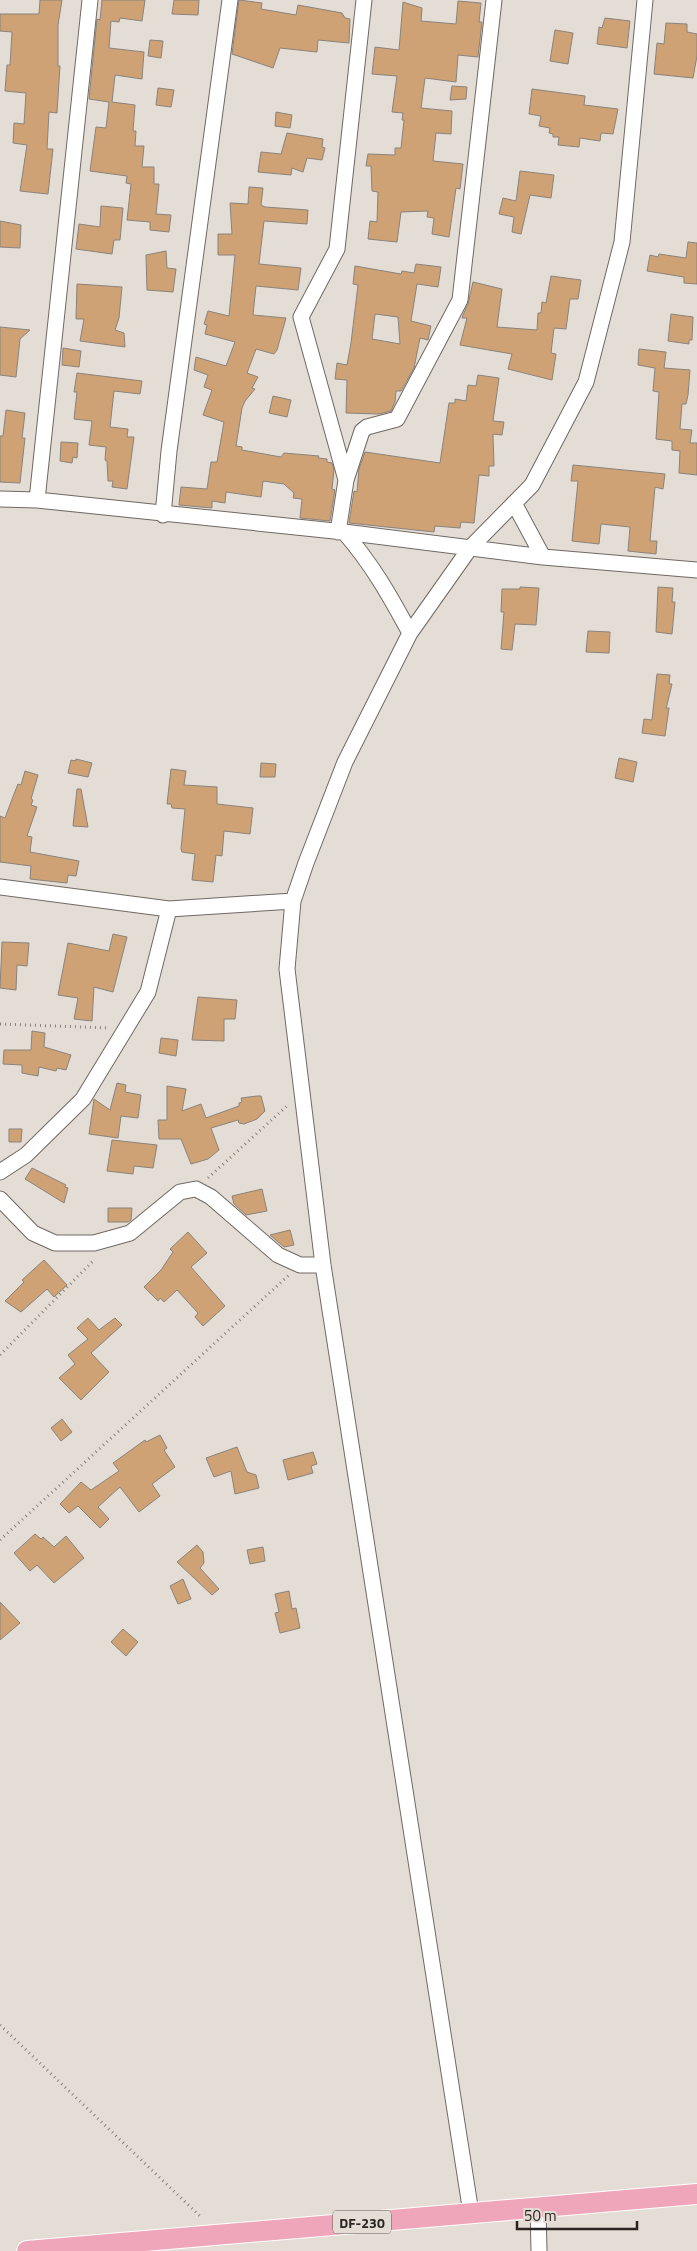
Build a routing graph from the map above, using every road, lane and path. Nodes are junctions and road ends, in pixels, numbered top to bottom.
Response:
1 (90, 0) edge
2 (230, 0) edge
3 (364, 0) edge
4 (494, 0) edge
5 (641, 1) edge
6 (346, 480) junction
7 (0, 499) edge
8 (37, 500) junction
9 (514, 503) junction
10 (163, 515) junction
11 (341, 532) junction
12 (470, 548) junction
13 (543, 557) junction
14 (697, 570) edge
15 (410, 633) junction
16 (0, 887) edge
17 (293, 901) junction
18 (169, 909) junction
19 (0, 1024) edge
20 (126, 1028) junction
21 (302, 1092) junction
22 (0, 1172) edge
23 (196, 1189) junction
24 (0, 1199) edge
25 (96, 1258) dead end
26 (300, 1265) junction
27 (323, 1265) junction
28 (0, 1355) edge
29 (0, 1540) edge
30 (0, 2025) edge
31 (697, 2194) edge
32 (538, 2207) junction
33 (471, 2212) junction
34 (220, 2234) junction
35 (27, 2251) edge
36 (539, 2251) edge

1 - 8 street
2 - 10 street
3 - 6 street
4 - 6 street
5 - 9 street
6 - 11 street
7 - 8 street
8 - 10 street
9 - 12 street
9 - 13 street
10 - 11 street
11 - 12 street
11 - 15 street
12 - 13 street
12 - 15 street
13 - 14 street
15 - 17 street
16 - 18 street
17 - 18 street
17 - 21 street
18 - 20 street
19 - 20 path
20 - 22 street
21 - 23 path
21 - 27 street
23 - 24 street
23 - 26 street
25 - 28 path
26 - 27 street
26 - 29 path
27 - 33 street
30 - 34 path
31 - 32 main road, DF-230 / DF-230
32 - 33 main road, DF-230 / DF-230
32 - 36 street
33 - 34 main road, DF-230 / DF-230
34 - 35 main road, DF-230 / DF-230

